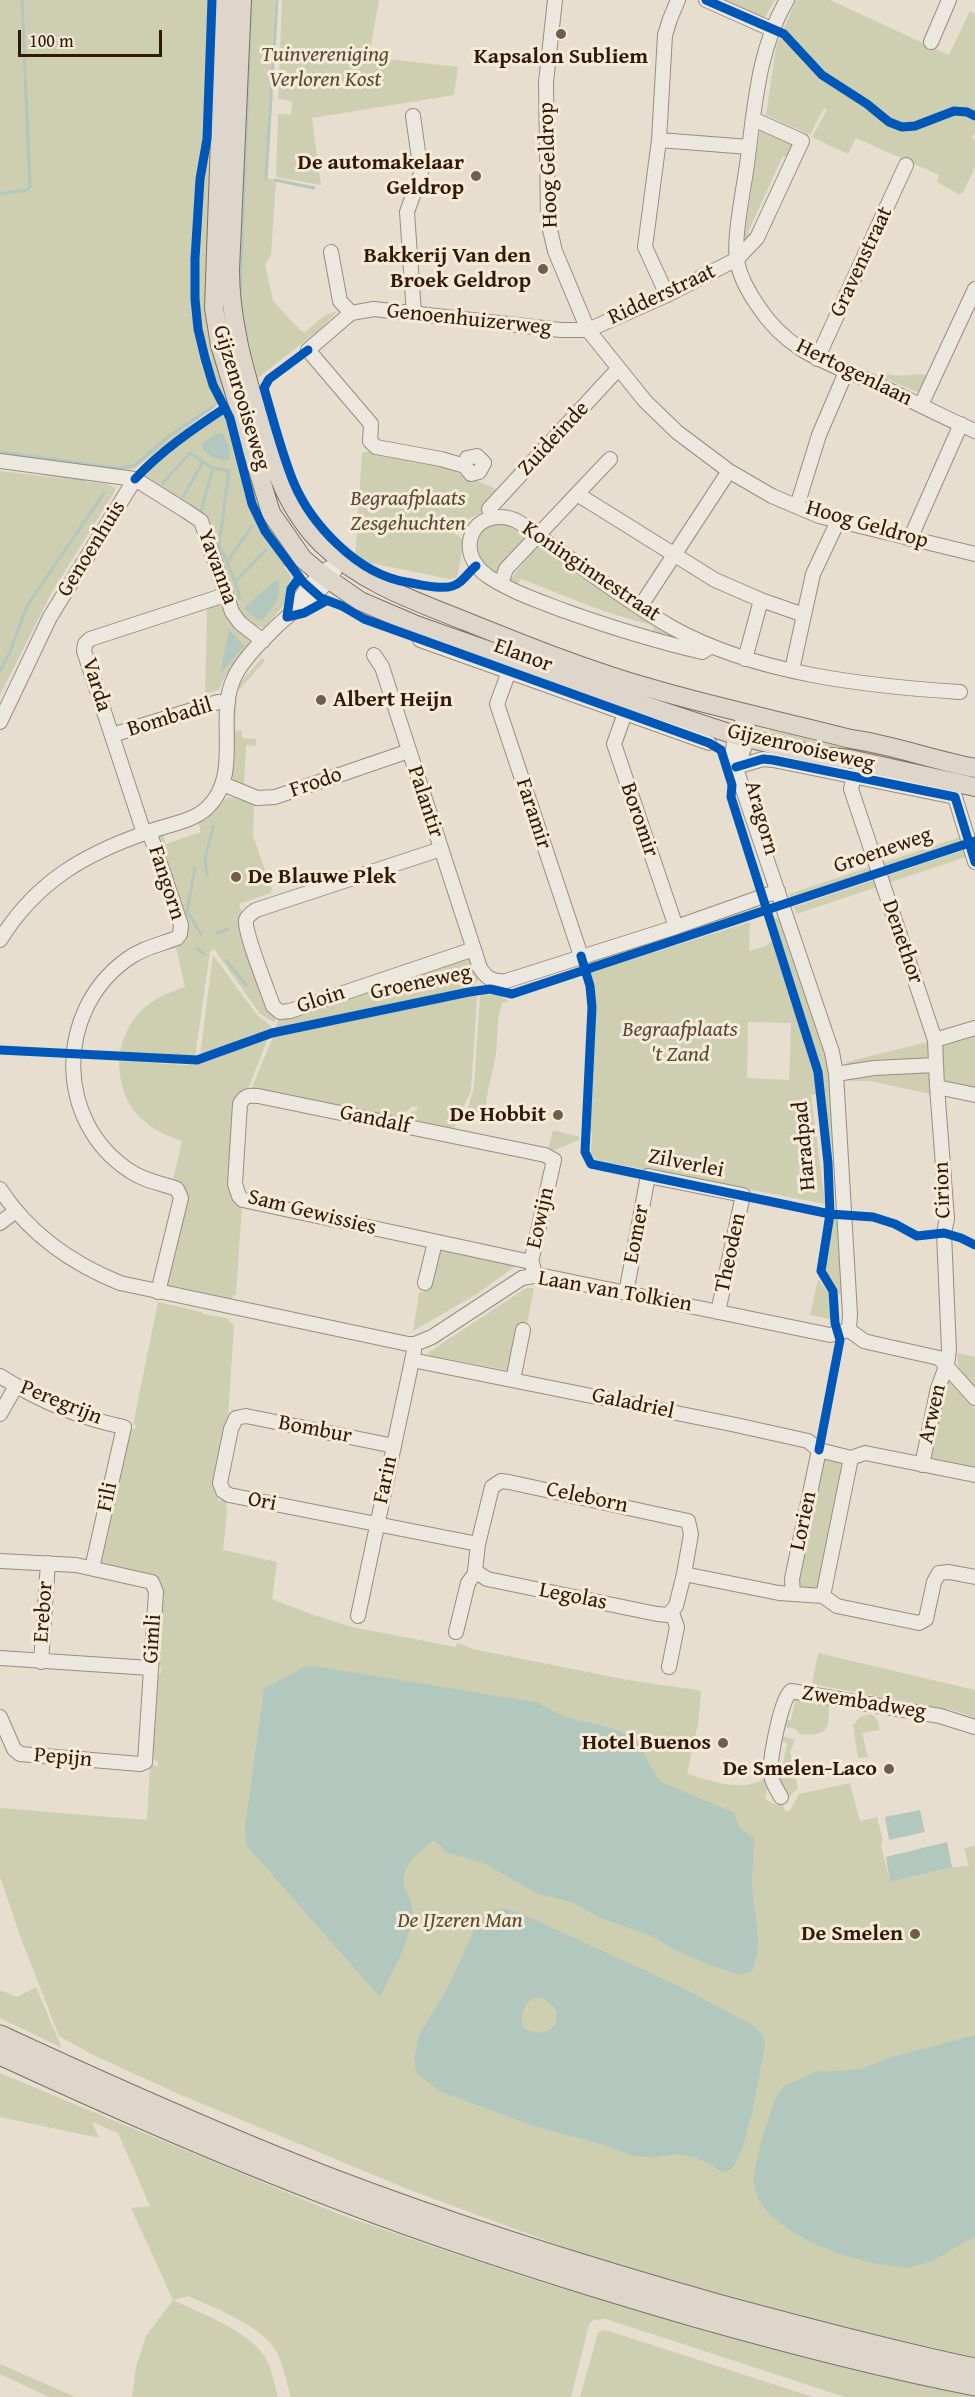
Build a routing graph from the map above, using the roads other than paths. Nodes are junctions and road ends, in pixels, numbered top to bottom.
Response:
1 (225, 0) edge
2 (242, 0) edge
3 (555, 0) edge
4 (678, 0) edge
5 (706, 0) edge
6 (787, 0) edge
7 (950, 0) edge
8 (771, 29) junction
9 (931, 42) dead end
10 (413, 116) dead end
11 (753, 119) junction
12 (659, 140) junction
13 (749, 147) junction
14 (906, 165) dead end
15 (331, 252) dead end
16 (737, 260) junction
17 (975, 289) edge
18 (666, 295) junction
19 (351, 314) junction
20 (414, 314) junction
21 (588, 330) junction
22 (817, 359) junction
23 (618, 369) junction
24 (846, 372) junction
25 (921, 405) junction
26 (961, 424) junction
27 (975, 431) edge
28 (610, 459) dead end
29 (0, 461) edge
30 (465, 466) dead end
31 (729, 471) junction
32 (135, 479) junction
33 (577, 494) junction
34 (797, 506) junction
35 (489, 509) dead end
36 (838, 521) junction
37 (538, 536) junction
38 (910, 539) junction
39 (673, 554) junction
40 (975, 554) edge
41 (339, 560) junction
42 (325, 577) junction
43 (501, 584) junction
44 (225, 596) junction
45 (762, 600) junction
46 (640, 607) junction
47 (804, 615) junction
48 (420, 640) dead end
49 (263, 641) junction
50 (711, 647) junction
51 (374, 655) dead end
52 (745, 659) junction
53 (792, 670) junction
54 (509, 671) junction
55 (960, 692) dead end
56 (228, 703) junction
57 (625, 713) junction
58 (748, 713) junction
59 (0, 722) edge
60 (112, 735) junction
61 (742, 737) junction
62 (709, 743) dead end
63 (409, 751) junction
64 (736, 767) junction
65 (975, 768) edge
66 (854, 776) junction
67 (223, 784) junction
68 (975, 787) edge
69 (146, 832) junction
70 (441, 849) junction
71 (975, 862) edge
72 (778, 891) junction
73 (676, 927) junction
74 (0, 940) edge
75 (474, 949) junction
76 (581, 956) junction
77 (975, 1028) edge
78 (935, 1040) junction
79 (935, 1065) junction
80 (836, 1074) junction
81 (937, 1087) junction
82 (975, 1095) edge
83 (238, 1145) joint
84 (554, 1160) joint
85 (648, 1176) joint
86 (0, 1189) edge
87 (743, 1195) joint
88 (16, 1211) junction
89 (0, 1223) edge
90 (435, 1242) junction
91 (532, 1269) junction
92 (425, 1283) dead end
93 (158, 1292) junction
94 (626, 1293) junction
95 (718, 1312) junction
96 (523, 1330) dead end
97 (849, 1330) junction
98 (415, 1344) junction
99 (412, 1360) junction
100 (947, 1364) junction
101 (0, 1376) edge
102 (513, 1380) junction
103 (16, 1386) junction
104 (975, 1398) edge
105 (0, 1414) edge
106 (236, 1418) joint
107 (124, 1426) joint
108 (394, 1446) junction
109 (819, 1450) junction
110 (851, 1458) junction
111 (922, 1465) junction
112 (975, 1475) edge
113 (377, 1524) junction
114 (478, 1544) junction
115 (0, 1561) edge
116 (48, 1563) junction
117 (92, 1568) junction
118 (476, 1572) junction
119 (684, 1574) junction
120 (975, 1577) edge
121 (793, 1593) junction
122 (823, 1596) junction
123 (672, 1613) junction
124 (357, 1616) dead end
125 (456, 1632) dead end
126 (0, 1659) edge
127 (41, 1662) junction
128 (669, 1667) dead end
129 (150, 1668) junction
130 (0, 1717) edge
131 (975, 1727) edge
132 (146, 1759) joint
133 (781, 1797) dead end
134 (1, 2050) edge
135 (975, 2369) edge
136 (975, 2385) edge

1 - 42 main road, Gijzenrooiseweg
2 - 41 main road, Gijzenrooiseweg
3 - 21 street, Hoog Geldrop
4 - 12 street
5 - 8 street
6 - 8 street, Hertogenlaan
7 - 9 street
8 - 11 street, Hertogenlaan
10 - 20 street
11 - 13 street, Hertogenlaan
11 - 16 street
12 - 13 street
12 - 18 street
13 - 16 street, Hertogenlaan
14 - 22 street, Gravenstraat
15 - 19 street
16 - 18 street, Ridderstraat
16 - 22 street, Hertogenlaan
17 - 25 street
18 - 21 street, Ridderstraat
19 - 20 street, Genoenhuizerweg
19 - 30 street
20 - 21 street, Genoenhuizerweg
21 - 23 street, Hoog Geldrop
22 - 24 street, Hertogenlaan
23 - 31 street, Hoog Geldrop
23 - 35 street, Zuideinde
24 - 25 street, Hertogenlaan
24 - 34 street
25 - 26 street, Hertogenlaan
26 - 27 street, Hertogenlaan
26 - 38 street
28 - 33 street
29 - 32 street
31 - 34 street, Hoog Geldrop
31 - 39 street
32 - 44 street, Yavanna
32 - 59 street, Genoenhuis
33 - 37 street
33 - 39 street
34 - 36 street, Hoog Geldrop
36 - 38 street, Hoog Geldrop
36 - 47 street
37 - 43 street
37 - 43 street, Koninginnestraat
37 - 46 street, Koninginnestraat
38 - 40 street, Hoog Geldrop
39 - 45 street
39 - 46 street
41 - 42 street
41 - 58 main road, Gijzenrooiseweg
42 - 49 street
42 - 61 main road, Gijzenrooiseweg
43 - 50 street, Koninginnestraat
44 - 49 street, Yavanna
44 - 60 street, Varda
45 - 47 street
45 - 52 street
46 - 50 street, Koninginnestraat
47 - 53 street
48 - 54 street, Elanor
49 - 56 street
50 - 52 street, Koninginnestraat
51 - 63 street, Palantir
52 - 53 street, Koninginnestraat
53 - 55 street, Koninginnestraat
54 - 57 street, Elanor
54 - 76 street, Faramir
56 - 60 street, Bombadil
56 - 67 street
57 - 62 street, Elanor
57 - 73 street, Boromir
58 - 61 street
58 - 65 main road, Gijzenrooiseweg
60 - 69 street, Varda
61 - 64 street, Aragorn
61 - 68 main road, Gijzenrooiseweg
63 - 67 street, Frodo
63 - 70 street, Palantir
64 - 66 street, Gijzenrooiseweg
64 - 72 street, Aragorn
66 - 71 street, Gijzenrooiseweg
66 - 78 street, Denethor
67 - 69 street
69 - 74 street
69 - 93 street, Fangorn
70 - 75 street, Palantir
70 - 75 street, Gloin
72 - 73 street
72 - 80 street, Aragorn
73 - 76 street
75 - 76 street, Palantir
77 - 78 street
78 - 79 street, Denethor
79 - 80 street
79 - 81 street, Cirion
80 - 97 street, Aragorn
81 - 82 street
81 - 100 street, Cirion
83 - 84 street, Gandalf
83 - 90 street, Sam Gewissies
84 - 91 street, Eowijn
85 - 87 street, Zilverlei
85 - 94 street, Eomer
86 - 88 street
87 - 95 street, Theoden
88 - 89 street
88 - 93 street
90 - 91 street, Sam Gewissies
90 - 92 street
91 - 94 street, Laan van Tolkien
91 - 98 street, Laan van Tolkien
93 - 98 street
94 - 95 street, Laan van Tolkien
95 - 97 street, Laan van Tolkien
96 - 102 street
97 - 100 street
98 - 99 street, Farin
99 - 102 street, Galadriel
99 - 108 street, Farin
100 - 104 street
100 - 111 street, Arwen
101 - 103 street, Peregrijn
102 - 109 street, Galadriel
103 - 105 street
103 - 107 street, Peregrijn
106 - 108 street, Bombur
106 - 113 street, Ori
107 - 117 street, Fili
108 - 113 street, Farin
109 - 110 street, Galadriel
109 - 121 street, Lorien
110 - 111 street, Arwen
110 - 122 street, Lorien
111 - 112 street, Arwen
113 - 114 street
113 - 124 street, Farin
114 - 118 street
114 - 119 street, Celeborn
115 - 116 street
116 - 117 street
116 - 127 street, Erebor
117 - 129 street, Gimli
118 - 123 street, Legolas
118 - 125 street
119 - 121 street
119 - 123 street
120 - 122 street
121 - 122 street
123 - 128 street
126 - 127 street, Erebor
127 - 129 street, Erebor
129 - 132 street, Gimli
130 - 132 street, Pepijn
131 - 133 street, Zwembadweg
134 - 135 highway
134 - 136 highway

